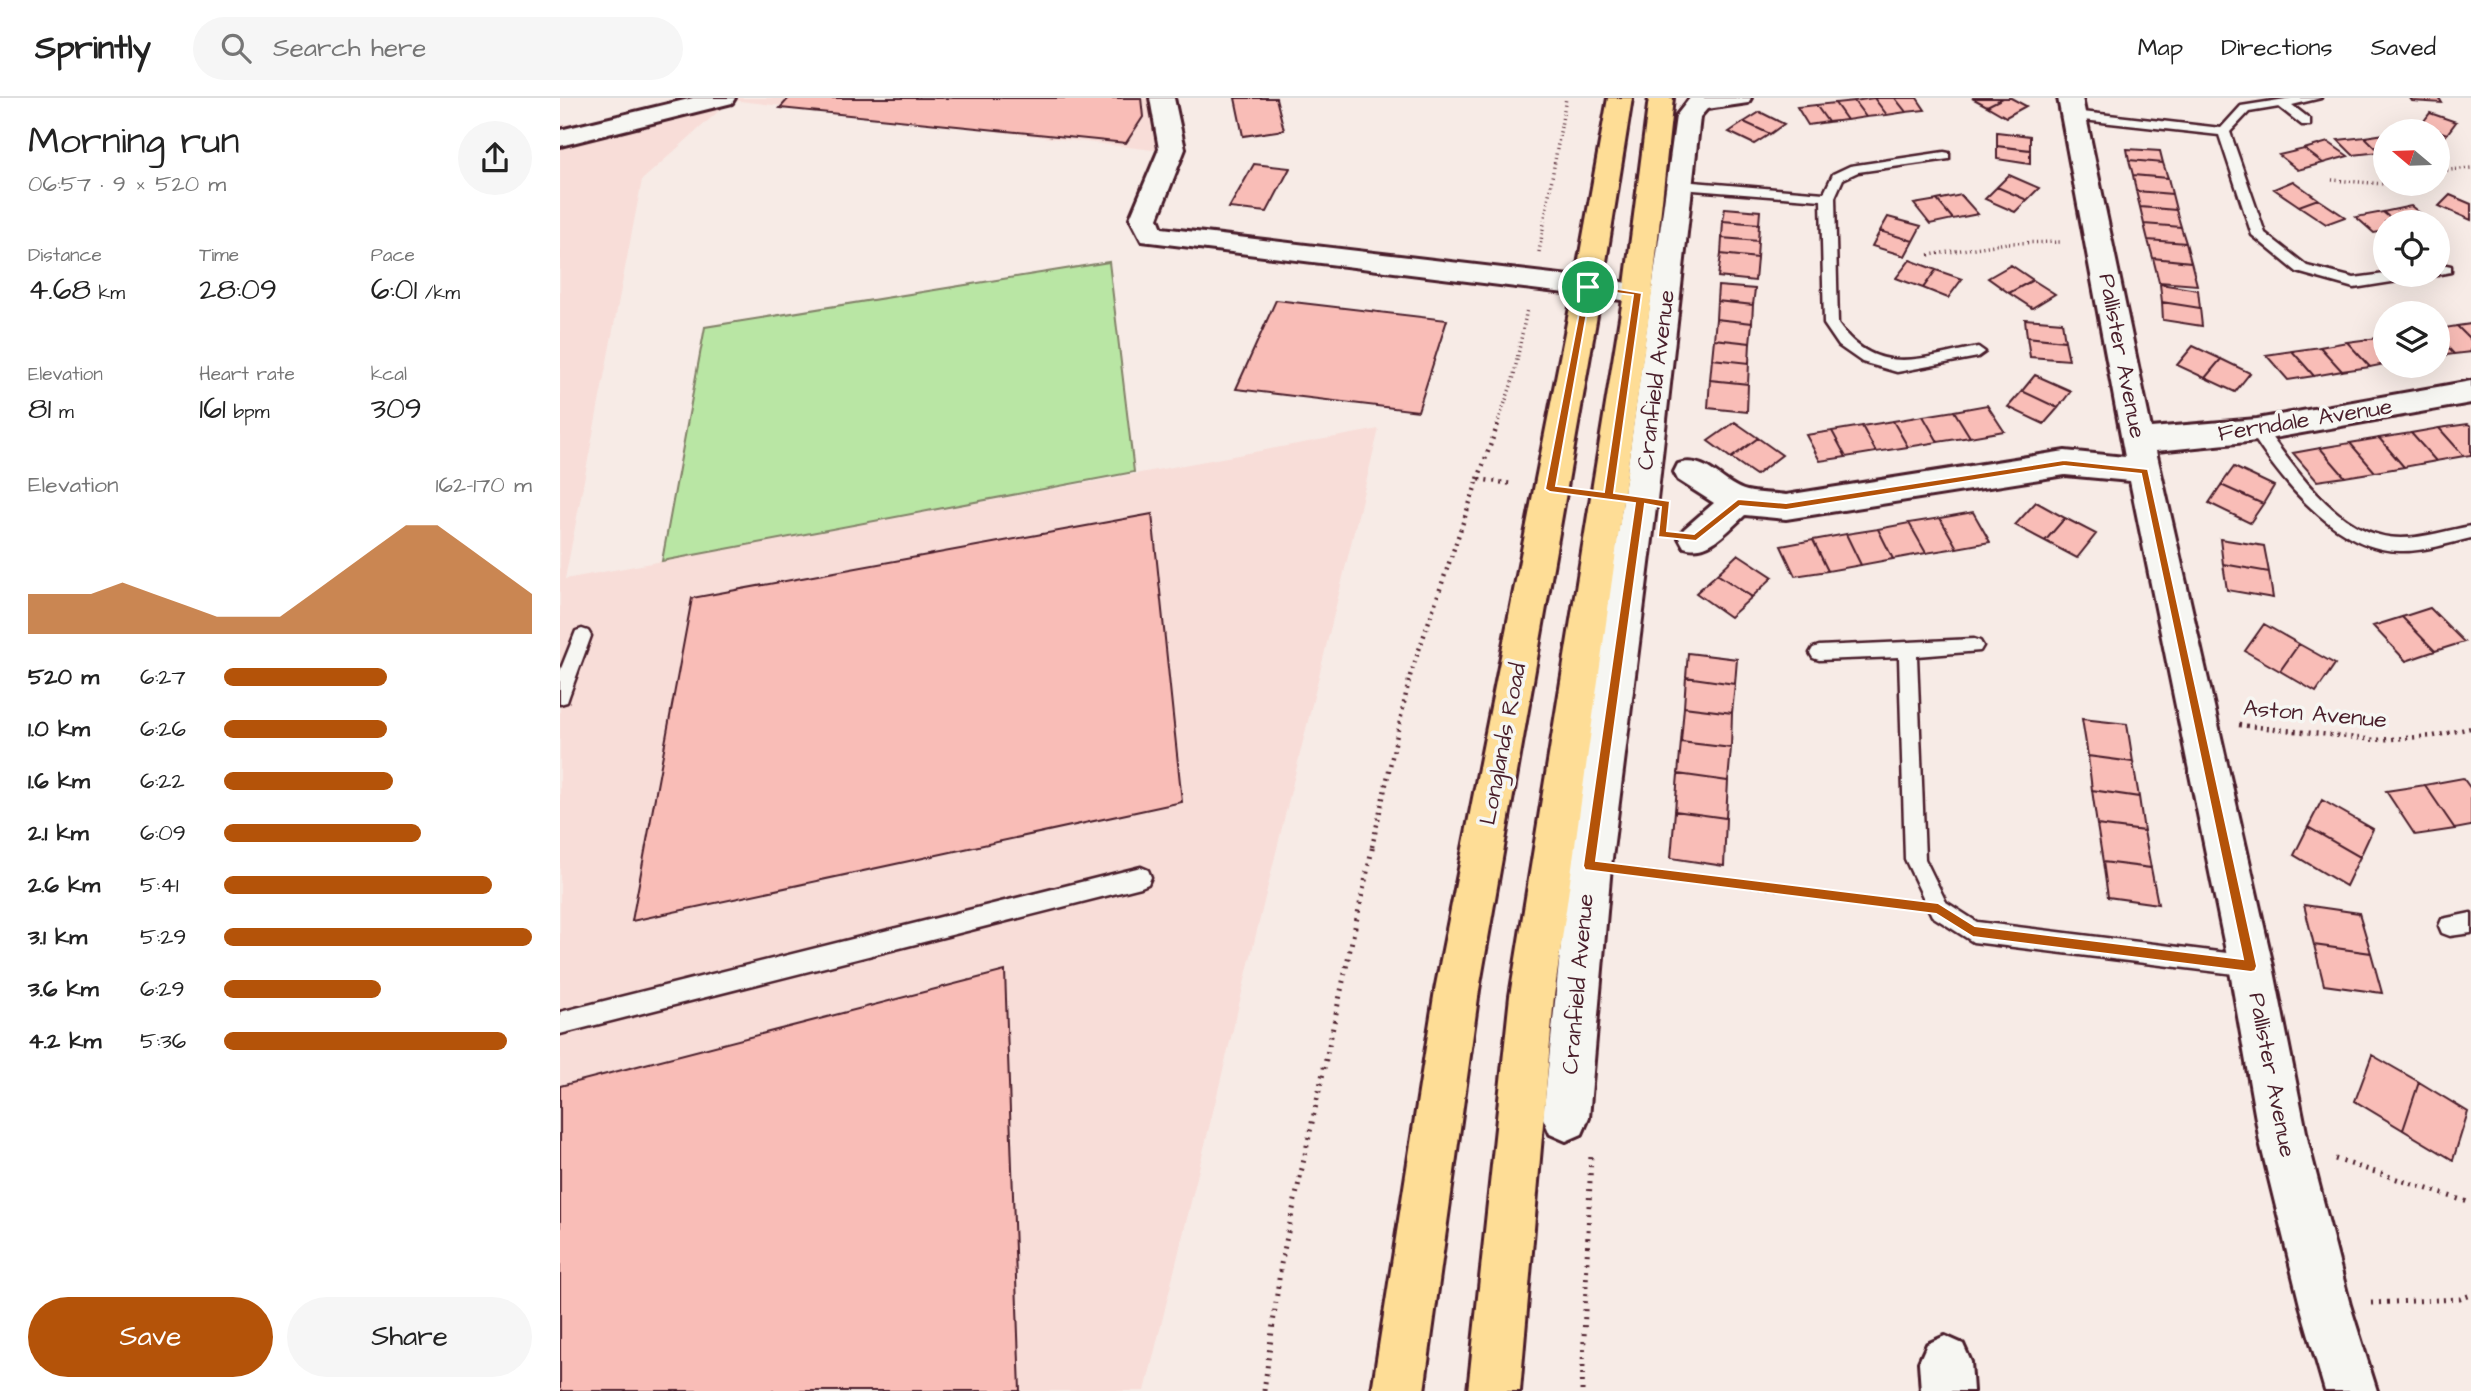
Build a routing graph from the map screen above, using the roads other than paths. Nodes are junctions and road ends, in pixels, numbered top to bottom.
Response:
1 (723, 98) edge
2 (1163, 98) edge
3 (1620, 98) edge
4 (1661, 98) edge
5 (1739, 98) edge
6 (2315, 98) edge
7 (2283, 104) junction
8 (2072, 107) edge
9 (2306, 122) dead end
10 (2224, 132) junction
11 (560, 138) edge
12 (1944, 156) dead end
13 (1681, 185) junction
14 (1828, 197) junction
15 (2373, 280) edge
16 (1588, 287) junction
17 (1638, 293) junction
18 (1978, 352) dead end
19 (2471, 392) edge
20 (2257, 430) junction
21 (2142, 456) junction
22 (1690, 472) dead end
23 (1738, 502) junction
24 (2471, 532) edge
25 (1696, 538) dead end
26 (582, 636) dead end
27 (1974, 646) dead end
28 (1908, 650) junction
29 (1819, 653) dead end
30 (560, 696) edge
31 (1141, 877) dead end
32 (2251, 966) junction
33 (560, 1023) edge
34 (1566, 1118) dead end
35 (1398, 1391) edge
36 (1494, 1391) edge
37 (2351, 1391) edge

1 - 11 street
2 - 16 street
3 - 16 main road, Longlands Road
4 - 17 main road
5 - 13 street, Cranfield Avenue
6 - 7 lane
7 - 9 lane
7 - 10 lane
8 - 10 lane
8 - 21 street, Pallister Avenue
10 - 15 lane
12 - 14 lane
13 - 14 lane
13 - 34 street, Cranfield Avenue
14 - 18 lane
16 - 17 street
16 - 35 main road, Longlands Road
17 - 36 main road
19 - 20 street, Ferndale Avenue
20 - 21 street, Ferndale Avenue
20 - 24 lane
21 - 23 street, Ferndale Avenue
21 - 32 street, Pallister Avenue
22 - 23 street, Ferndale Avenue
23 - 25 street
26 - 30 lane
27 - 28 lane
28 - 29 lane
28 - 32 lane
31 - 33 lane
32 - 37 street, Pallister Avenue

